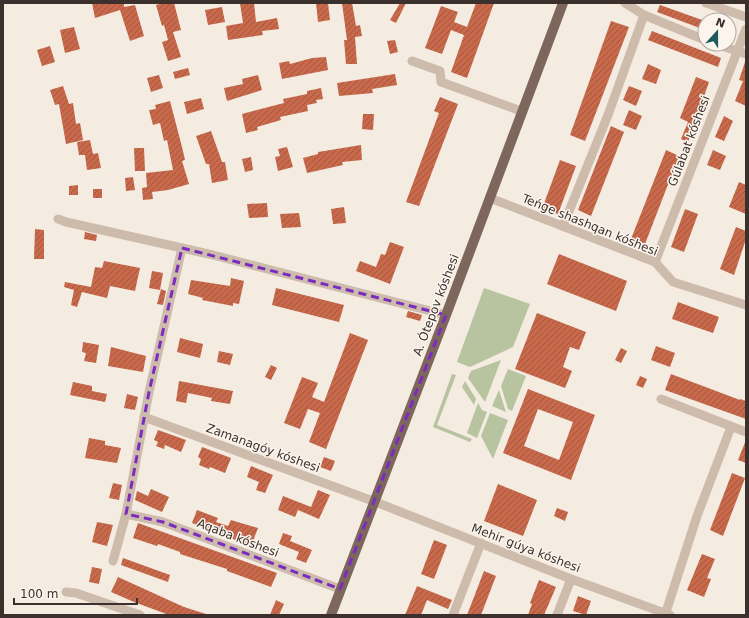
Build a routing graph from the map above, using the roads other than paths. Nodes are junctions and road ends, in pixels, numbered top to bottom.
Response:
1 (563, 3) edge
2 (625, 3) edge
3 (706, 3) edge
4 (644, 15) junction
5 (746, 17) edge
6 (746, 29) edge
7 (697, 37) edge
8 (742, 53) edge
9 (412, 61) dead end
10 (521, 111) junction
11 (490, 198) junction
12 (58, 219) dead end
13 (563, 226) junction
14 (182, 248) junction
15 (655, 262) junction
16 (745, 303) edge
17 (446, 315) junction
18 (661, 399) dead end
19 (144, 417) junction
20 (731, 427) junction
21 (746, 432) edge
22 (373, 501) junction
23 (126, 514) junction
24 (481, 543) junction
25 (113, 561) dead end
26 (571, 579) junction
27 (340, 589) junction
28 (66, 592) dead end
29 (667, 614) edge
30 (140, 615) edge
31 (331, 615) edge
32 (453, 615) edge
33 (557, 615) edge

1 - 10 main road, A. Ótepov kóshesi
2 - 4 street
3 - 5 street
4 - 7 street
4 - 13 street
6 - 8 street, Gúlabat kóshesi
8 - 15 street, Gúlabat kóshesi
9 - 10 street
10 - 11 main road, A. Ótepov kóshesi
11 - 13 street, Teńge shashqan kóshesi
11 - 17 main road, A. Ótepov kóshesi
12 - 14 street
13 - 15 street, Teńge shashqan kóshesi
14 - 17 street
14 - 19 street
15 - 16 street, Teńge shashqan kóshesi
17 - 22 main road, A. Ótepov kóshesi
18 - 20 street
19 - 22 street, Zamanagóy kóshesi
19 - 23 street
20 - 21 street
20 - 29 street
22 - 24 street, Mehir gúyа kóshesi
22 - 27 main road, A. Ótepov kóshesi
23 - 25 street
23 - 27 street, Aqaba kóshesi
24 - 26 street, Mehir gúyа kóshesi
24 - 32 street
26 - 29 street, Mehir gúyа kóshesi
26 - 33 street
27 - 31 main road, A. Ótepov kóshesi
28 - 30 street

